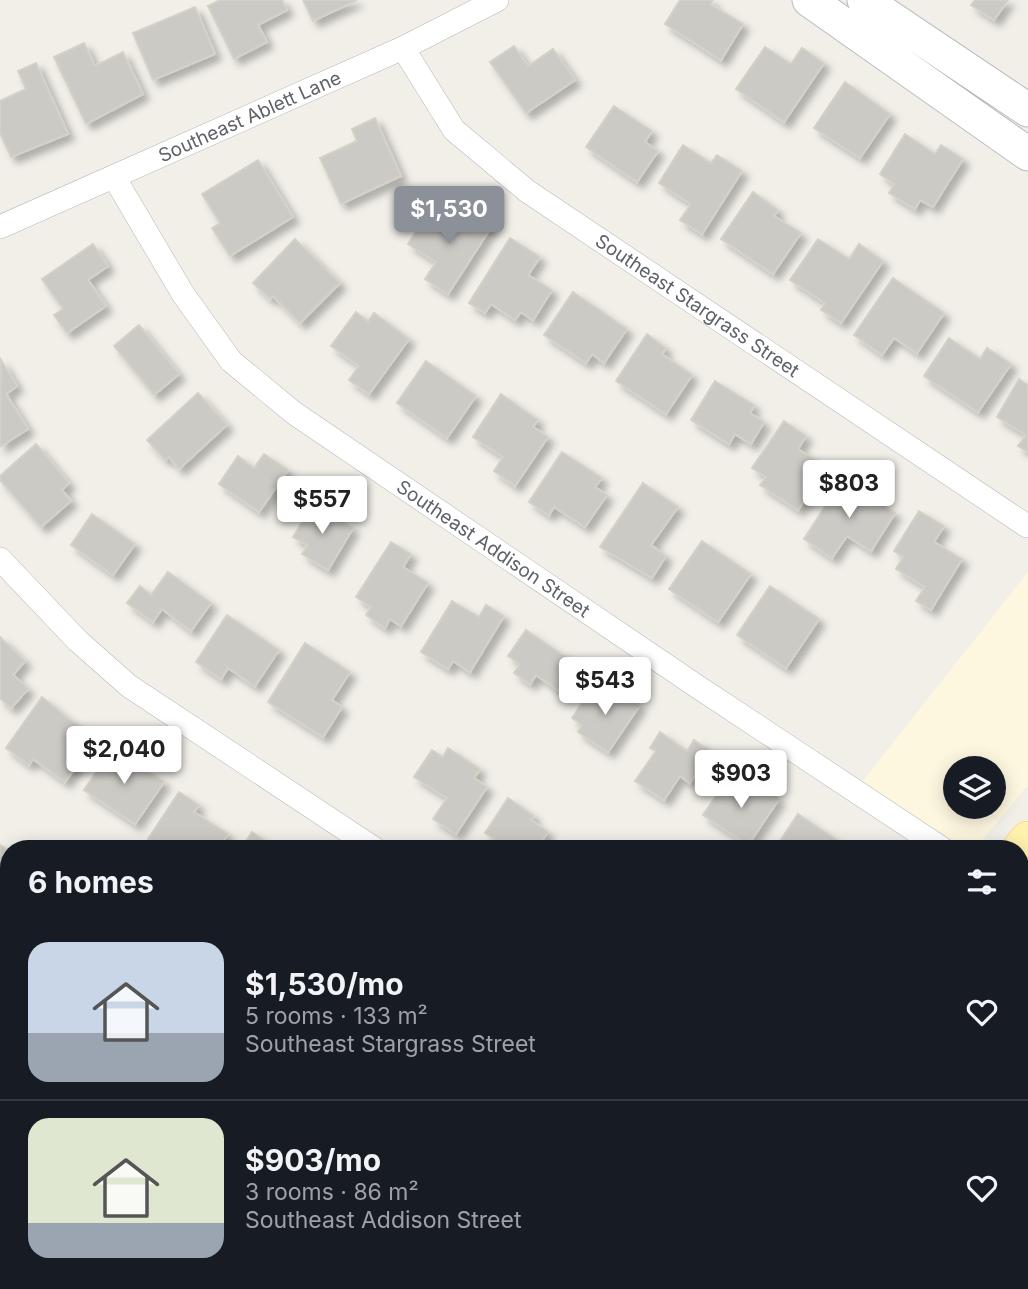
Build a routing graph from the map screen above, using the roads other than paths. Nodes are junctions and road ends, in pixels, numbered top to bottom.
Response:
1 (497, 0) edge
2 (810, 0) edge
3 (864, 0) edge
4 (403, 48) junction
5 (1028, 110) edge
6 (1028, 154) edge
7 (114, 177) junction
8 (0, 227) edge
9 (1027, 526) edge
10 (0, 559) edge
11 (361, 840) edge
12 (930, 840) edge

1 - 4 street, Southeast Ablett Lane
2 - 6 street
3 - 5 street
4 - 7 street, Southeast Ablett Lane
4 - 9 street, Southeast Stargrass Street
7 - 8 street, Southeast Ablett Lane
7 - 12 street, Southeast Addison Street
10 - 11 street

